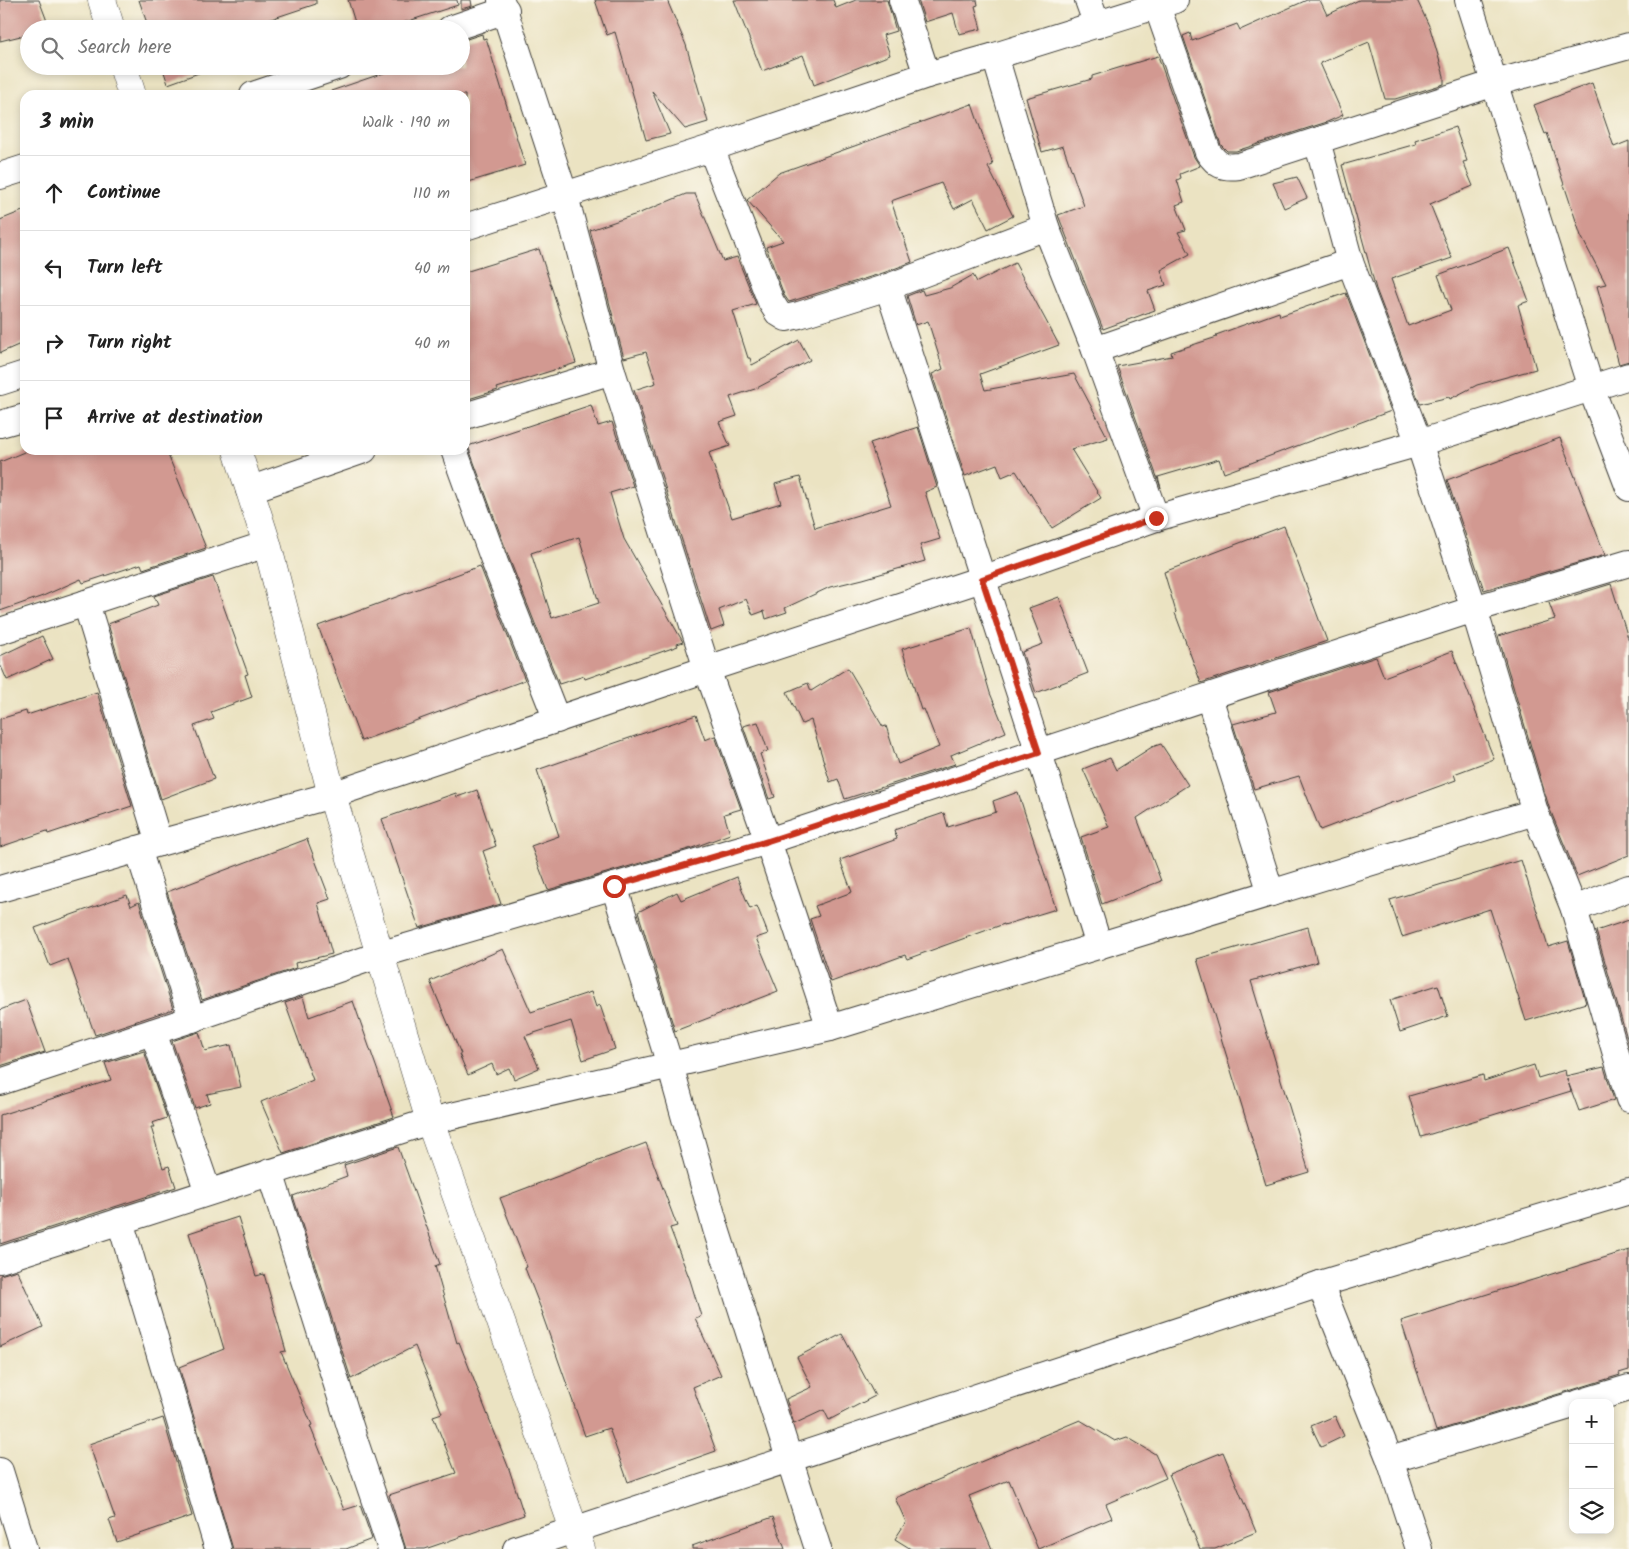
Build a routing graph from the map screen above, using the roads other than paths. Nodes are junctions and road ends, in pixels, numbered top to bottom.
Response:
1 (102, 0) edge
2 (902, 0) edge
3 (1088, 0) edge
4 (1468, 0) edge
5 (1166, 3) edge
6 (503, 5) edge
7 (108, 20) edge
8 (470, 20) edge
9 (1097, 25) junction
10 (1629, 46) edge
11 (995, 56) junction
12 (126, 75) edge
13 (312, 75) edge
14 (928, 75) junction
15 (1495, 83) junction
16 (130, 90) edge
17 (268, 90) edge
18 (1317, 141) junction
19 (712, 148) junction
20 (20, 170) edge
21 (0, 176) edge
22 (565, 196) junction
23 (470, 225) edge
24 (1046, 227) junction
25 (1350, 262) junction
26 (888, 287) junction
27 (1095, 350) junction
28 (612, 371) junction
29 (20, 376) edge
30 (1629, 376) edge
31 (0, 382) edge
32 (1591, 388) junction
33 (470, 414) edge
34 (20, 418) edge
35 (0, 424) edge
36 (1419, 443) junction
37 (238, 455) edge
38 (350, 455) edge
39 (456, 455) edge
40 (1629, 488) edge
41 (249, 490) junction
42 (1156, 518) junction
43 (267, 544) junction
44 (1629, 563) edge
45 (982, 579) junction
46 (86, 603) junction
47 (1474, 610) junction
48 (0, 630) edge
49 (707, 669) junction
50 (1209, 697) junction
51 (557, 720) junction
52 (1039, 753) junction
53 (332, 795) junction
54 (1535, 812) junction
55 (768, 841) junction
56 (149, 846) junction
57 (614, 886) junction
58 (1629, 888) edge
59 (0, 889) edge
60 (1271, 893) junction
61 (1574, 909) junction
62 (1099, 946) junction
63 (379, 955) junction
64 (192, 1019) junction
65 (830, 1028) junction
66 (153, 1032) junction
67 (670, 1065) junction
68 (0, 1082) edge
69 (1629, 1099) edge
70 (430, 1121) junction
71 (270, 1172) junction
72 (1629, 1191) edge
73 (208, 1192) junction
74 (120, 1221) junction
75 (0, 1260) edge
76 (1320, 1284) junction
77 (1629, 1388) edge
78 (1592, 1399) edge
79 (1569, 1406) edge
80 (789, 1458) junction
81 (1390, 1460) junction
82 (0, 1472) edge
83 (578, 1539) edge
84 (24, 1549) edge
85 (218, 1549) edge
86 (391, 1549) edge
87 (516, 1549) edge
88 (818, 1549) edge
89 (1419, 1549) edge

1 - 7 street
2 - 14 street
3 - 9 street
4 - 15 street
5 - 9 street
5 - 18 street
6 - 8 street
6 - 22 street
9 - 11 street
10 - 15 street
11 - 14 street
11 - 24 street
12 - 16 street
13 - 17 street
14 - 19 street
15 - 18 street
15 - 32 street
18 - 25 street
19 - 22 street
19 - 26 street
20 - 21 street
22 - 23 street
22 - 28 street
24 - 26 street
24 - 27 street
25 - 27 street
25 - 36 street
26 - 45 street
27 - 42 street
28 - 33 street
28 - 49 street
29 - 31 street
30 - 32 street
32 - 36 street
32 - 40 street
34 - 35 street
36 - 42 street
36 - 47 street
37 - 41 street
38 - 41 street
39 - 51 street
41 - 43 street
42 - 45 street
43 - 46 street
43 - 53 street
44 - 47 street
45 - 49 street
45 - 52 street
46 - 48 street
46 - 56 street
47 - 50 street
47 - 54 street
49 - 51 street
49 - 55 street
50 - 52 street
50 - 60 street
51 - 53 street
52 - 55 street
52 - 62 street
53 - 56 street
53 - 63 street
54 - 60 street
54 - 61 street
55 - 57 street
55 - 65 street
56 - 59 street
56 - 64 street
57 - 63 street
57 - 67 street
58 - 61 street
60 - 62 street
61 - 69 street
62 - 65 street
63 - 64 street
63 - 70 street
64 - 66 street
65 - 67 street
66 - 68 street
66 - 73 street
67 - 70 street
67 - 80 street
70 - 71 street
70 - 83 street
71 - 73 street
71 - 86 street
72 - 76 street
73 - 74 street
74 - 75 street
74 - 85 street
76 - 80 street
76 - 81 street
77 - 78 street
79 - 81 street
80 - 83 street
80 - 88 street
81 - 89 street
82 - 84 street
83 - 87 street

